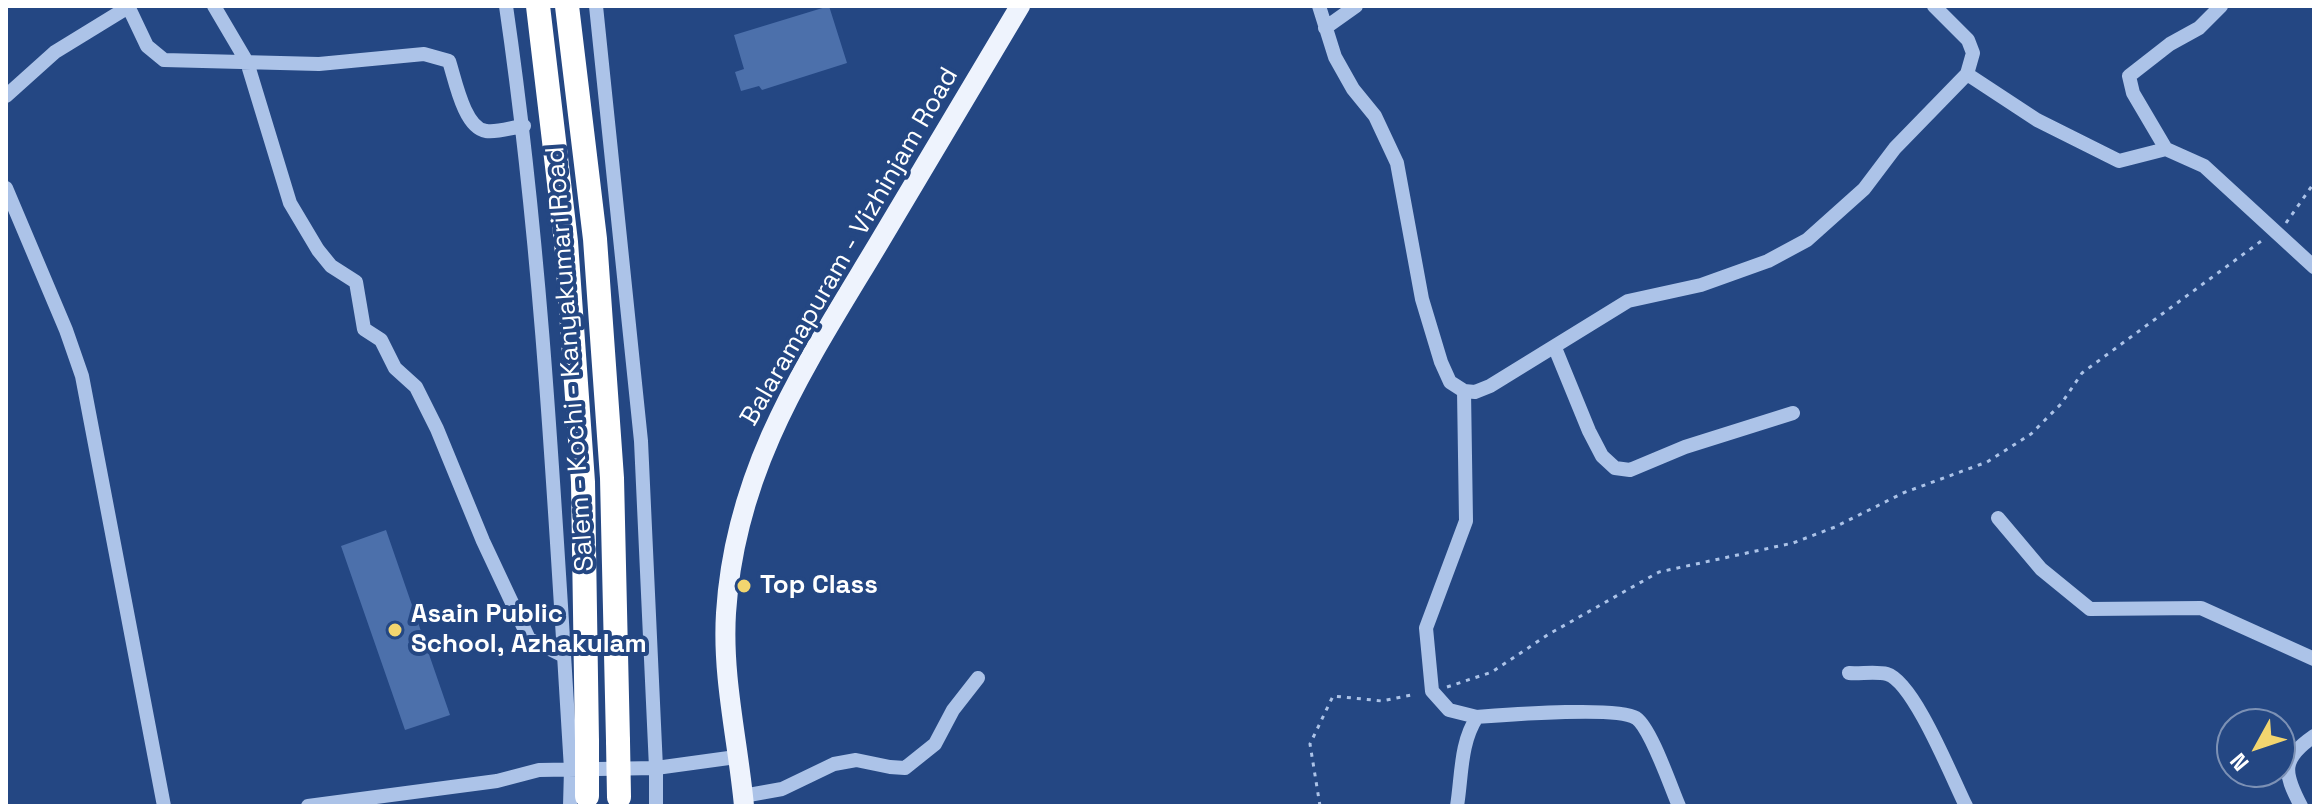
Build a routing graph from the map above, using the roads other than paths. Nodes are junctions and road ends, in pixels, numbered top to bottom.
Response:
1 (214, 6) edge
2 (506, 6) edge
3 (538, 6) edge
4 (567, 6) edge
5 (596, 6) edge
6 (1020, 6) edge
7 (1319, 6) edge
8 (1356, 6) edge
9 (1934, 6) edge
10 (2221, 6) edge
11 (129, 7) edge
12 (1325, 28) junction
13 (247, 62) junction
14 (1967, 74) junction
15 (6, 96) edge
16 (524, 126) junction
17 (2166, 149) junction
18 (6, 188) edge
19 (2314, 267) edge
20 (1555, 348) junction
21 (1464, 391) junction
22 (1793, 413) dead end
23 (1998, 518) dead end
24 (564, 656) junction
25 (2314, 659) edge
26 (1849, 673) dead end
27 (978, 678) dead end
28 (1477, 717) junction
29 (2314, 736) edge
30 (736, 757) junction
31 (656, 768) junction
32 (571, 769) junction
33 (743, 801) edge
34 (619, 802) edge
35 (582, 803) edge
36 (327, 805) edge
37 (164, 806) edge
38 (308, 806) edge
39 (656, 806) edge
40 (1457, 806) edge
41 (1679, 806) edge
42 (1966, 806) edge
43 (2301, 806) edge

1 - 13 street
2 - 16 street
3 - 35 highway, Salem - Kochi - Kanyakumari Road, bridge
4 - 34 highway, Salem - Kochi - Kanyakumari Road, bridge
5 - 31 street
6 - 30 main road, Balaramapuram - Vizhinjam Road
7 - 12 street
8 - 12 street
9 - 14 street
10 - 17 street
11 - 13 street
11 - 15 street
12 - 21 street
13 - 16 street
13 - 24 street
14 - 17 street
14 - 20 street
16 - 24 street
17 - 19 street
18 - 37 street
20 - 21 street
20 - 22 street
21 - 28 street
23 - 25 street
24 - 32 street
26 - 42 street
27 - 33 street
28 - 40 street
28 - 41 street
29 - 43 street
30 - 31 street
30 - 33 main road, Balaramapuram - Vizhinjam Road
31 - 32 street
31 - 39 street
32 - 35 street
32 - 36 street
36 - 38 street

